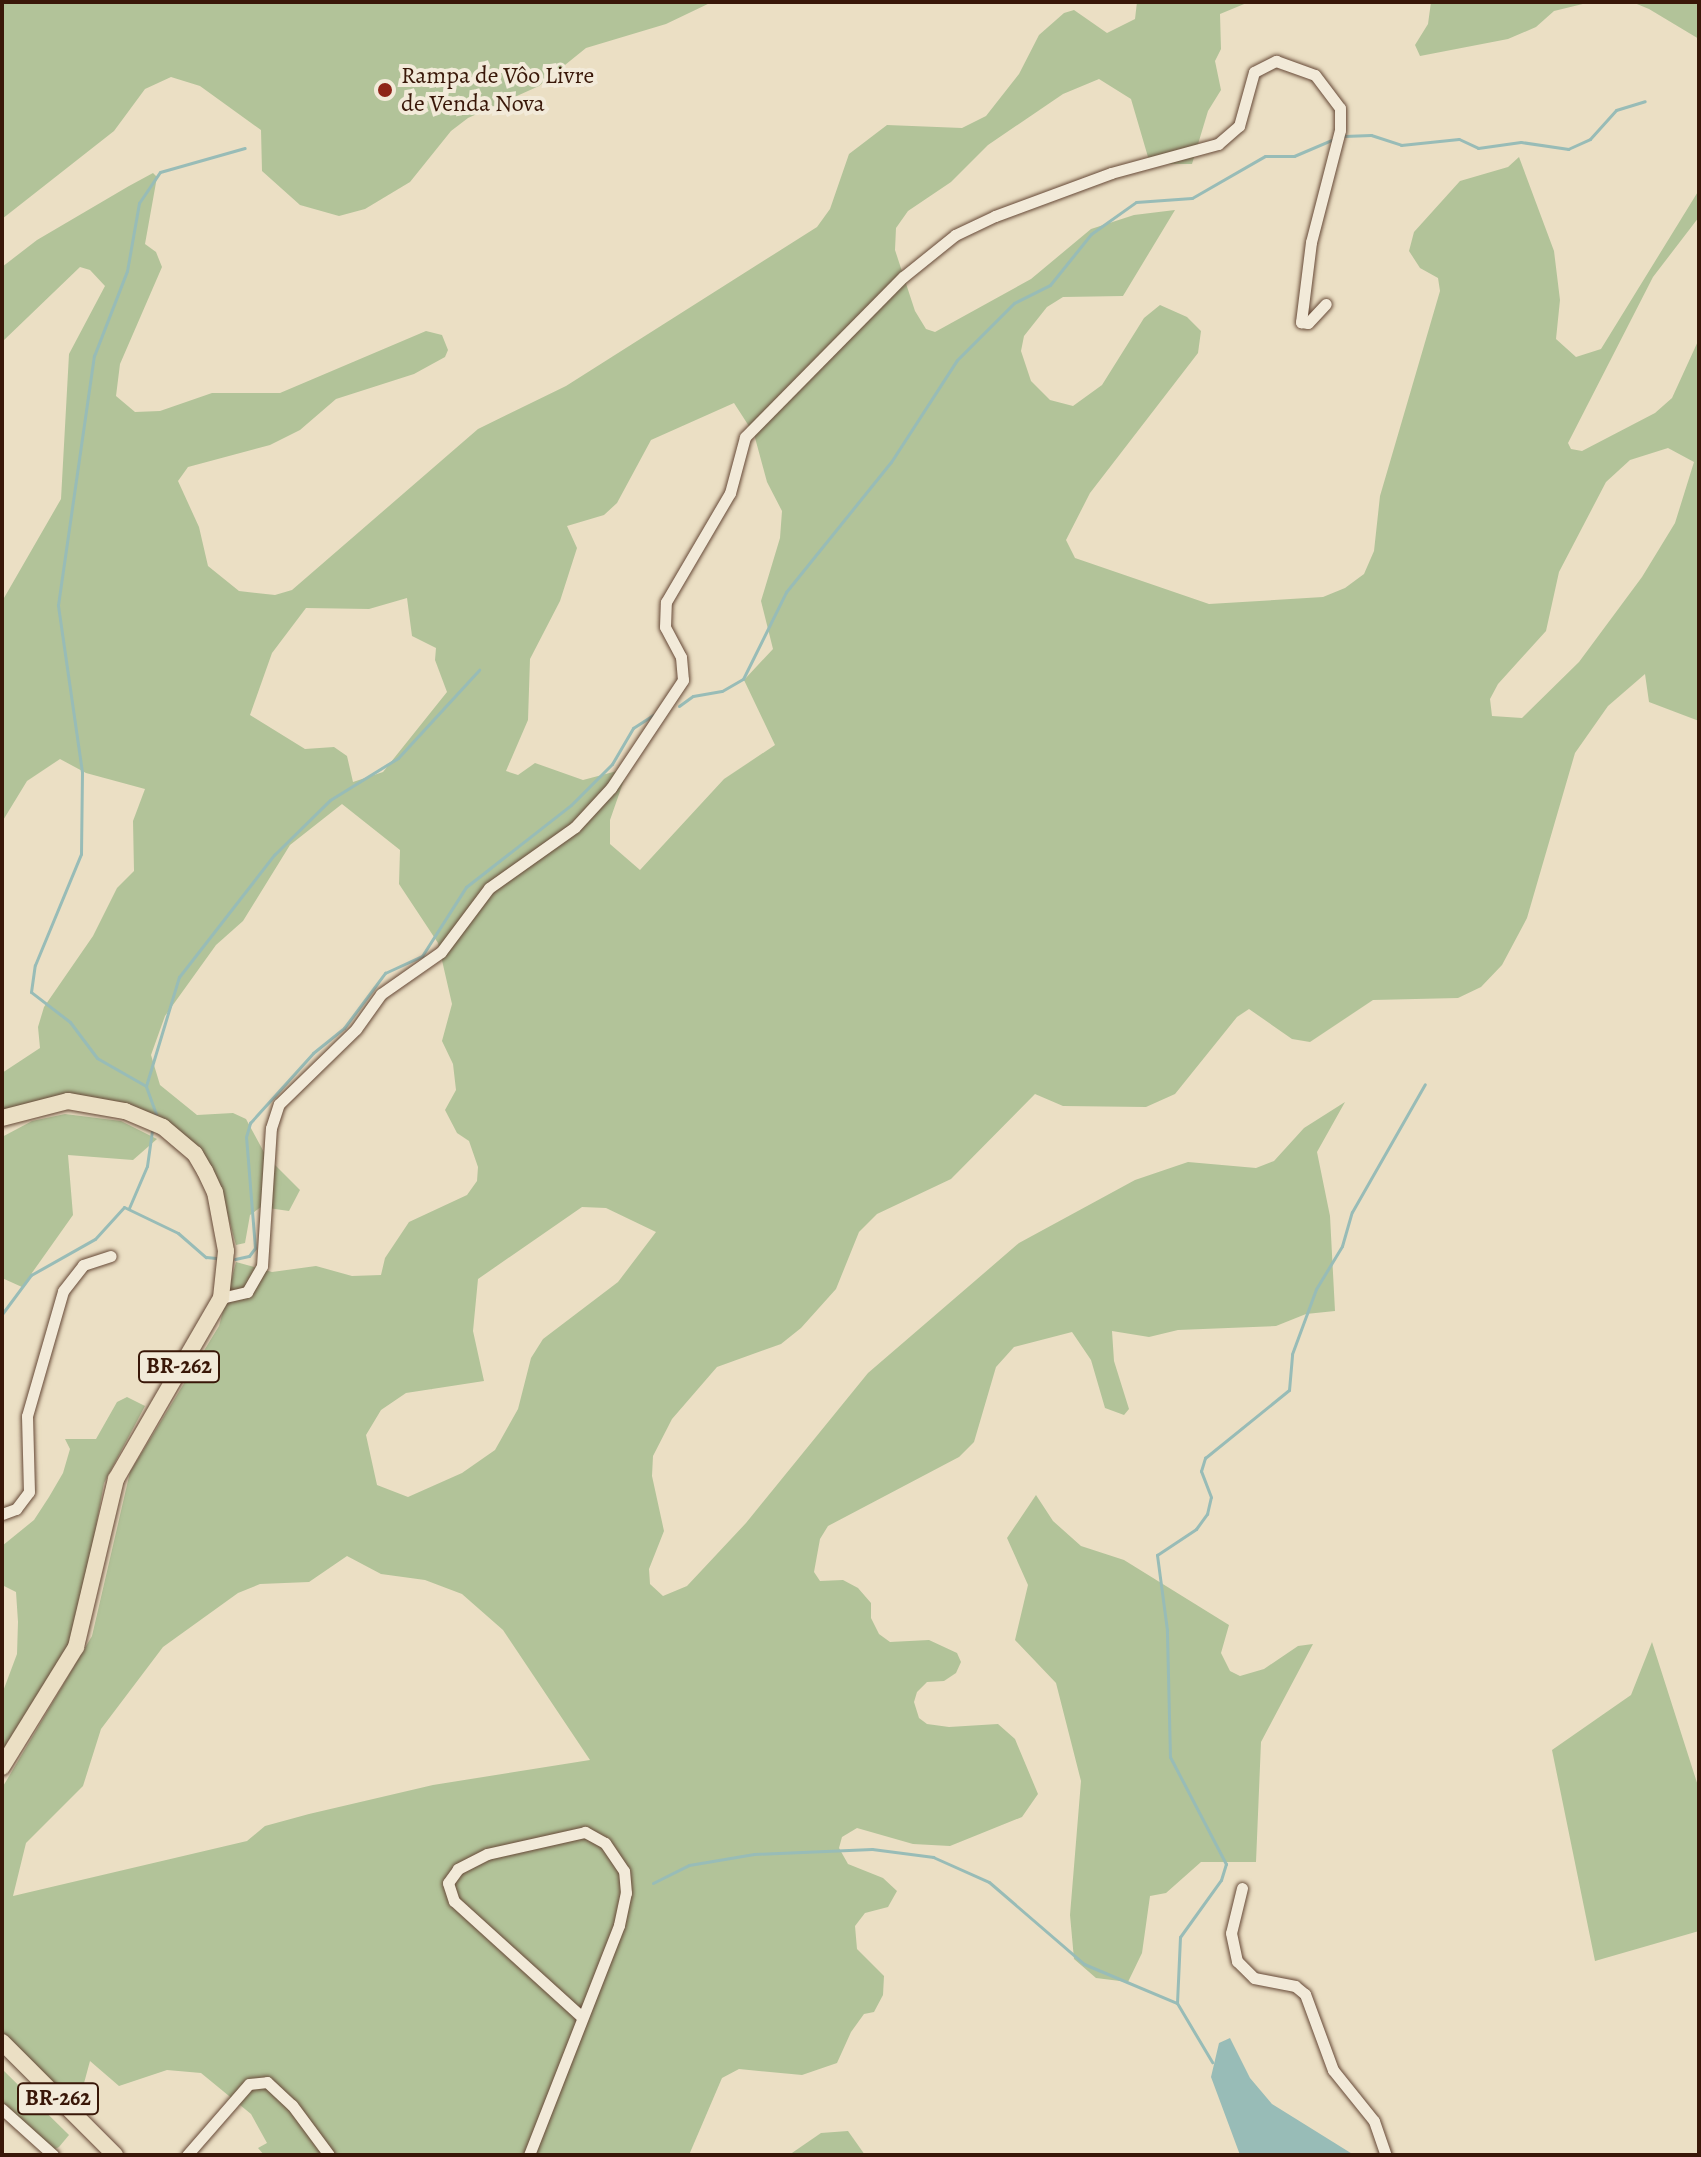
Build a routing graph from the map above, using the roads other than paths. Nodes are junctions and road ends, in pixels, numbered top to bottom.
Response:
1 (1326, 304) dead end
2 (2, 1118) edge
3 (111, 1256) dead end
4 (221, 1298) junction
5 (2, 1514) edge
6 (2, 1767) edge
7 (1242, 1888) dead end
8 (581, 2016) junction
9 (2, 2042) edge
10 (2, 2109) edge
11 (53, 2155) edge
12 (115, 2155) edge
13 (187, 2155) edge
14 (329, 2155) edge
15 (529, 2155) edge
16 (1386, 2155) edge

1 - 4 street
2 - 4 highway, BR-262
3 - 5 street
4 - 6 highway, BR-262
7 - 16 street
8 - 8 street
8 - 15 street
9 - 12 highway, BR-262
10 - 11 street
13 - 14 street

